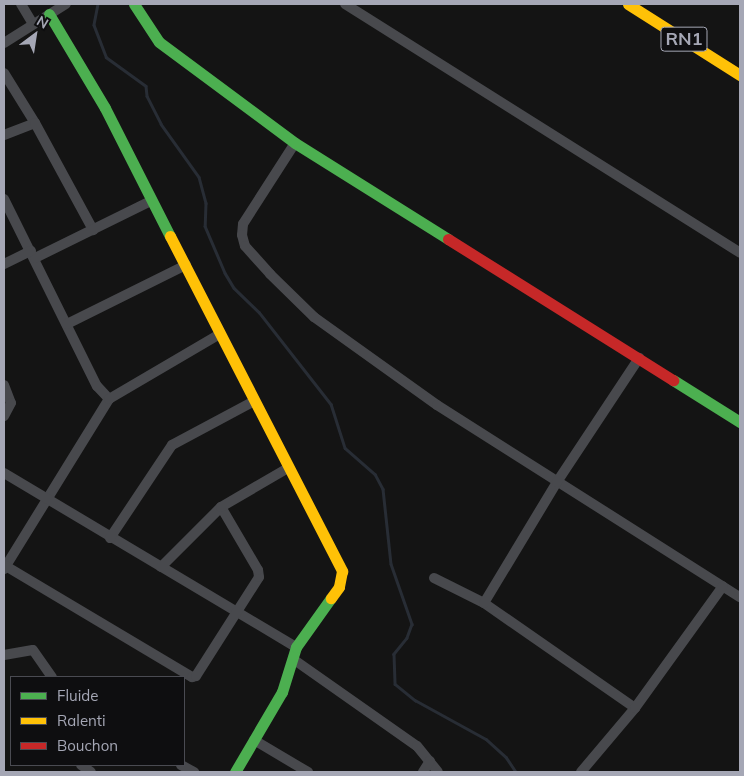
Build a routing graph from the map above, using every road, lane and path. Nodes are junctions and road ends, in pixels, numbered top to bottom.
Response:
1 (21, 4) edge
2 (66, 4) edge
3 (134, 4) edge
4 (344, 4) edge
5 (628, 4) edge
6 (646, 4) edge
7 (49, 14) junction
8 (33, 24) junction
9 (4, 43) edge
10 (740, 63) edge
11 (4, 73) edge
12 (740, 75) edge
13 (35, 123) junction
14 (4, 135) edge
15 (295, 143) junction
16 (4, 199) edge
17 (151, 201) junction
18 (93, 230) junction
19 (740, 253) edge
20 (33, 255) junction
21 (4, 264) edge
22 (186, 265) junction
23 (67, 324) junction
24 (220, 334) junction
25 (639, 358) junction
26 (4, 385) edge
27 (109, 400) junction
28 (254, 401) junction
29 (4, 416) edge
30 (740, 422) edge
31 (288, 468) junction
32 (4, 472) edge
33 (557, 482) junction
34 (47, 498) junction
35 (221, 507) junction
36 (110, 538) junction
37 (4, 567) edge
38 (161, 567) junction
39 (434, 578) dead end
40 (723, 586) junction
41 (740, 597) edge
42 (484, 603) junction
43 (239, 612) junction
44 (295, 653) junction
45 (4, 655) edge
46 (51, 676) edge
47 (635, 708) junction
48 (254, 740) junction
49 (430, 761) junction
50 (183, 766) edge
51 (194, 772) edge
52 (235, 772) edge
53 (308, 772) edge
54 (423, 772) edge
55 (438, 772) edge
56 (581, 772) edge

1 - 8 street
2 - 7 street
3 - 15 main road
4 - 19 street
5 - 12 main road, RN1
6 - 10 main road, RN1
7 - 8 street
7 - 17 main road
8 - 9 street
11 - 13 street
13 - 14 street
13 - 18 street
15 - 25 main road
15 - 33 street
16 - 20 street
17 - 18 street
17 - 22 main road
18 - 20 street
20 - 21 street
20 - 23 street
22 - 23 street
22 - 24 main road
23 - 27 street
24 - 27 street
24 - 28 main road
25 - 30 main road
25 - 33 street
26 - 29 street
27 - 34 street
28 - 31 main road
28 - 36 street
31 - 35 street
31 - 44 main road
32 - 34 street
33 - 40 street
33 - 42 street
34 - 36 street
34 - 37 street
35 - 38 street
35 - 43 street
36 - 38 street
37 - 43 street
38 - 43 street
39 - 42 street
40 - 41 street
40 - 47 street
42 - 47 street
43 - 44 street
44 - 48 main road
44 - 49 street
45 - 46 street
47 - 56 street
48 - 52 main road
48 - 53 street
49 - 54 street
49 - 55 street
50 - 51 street

